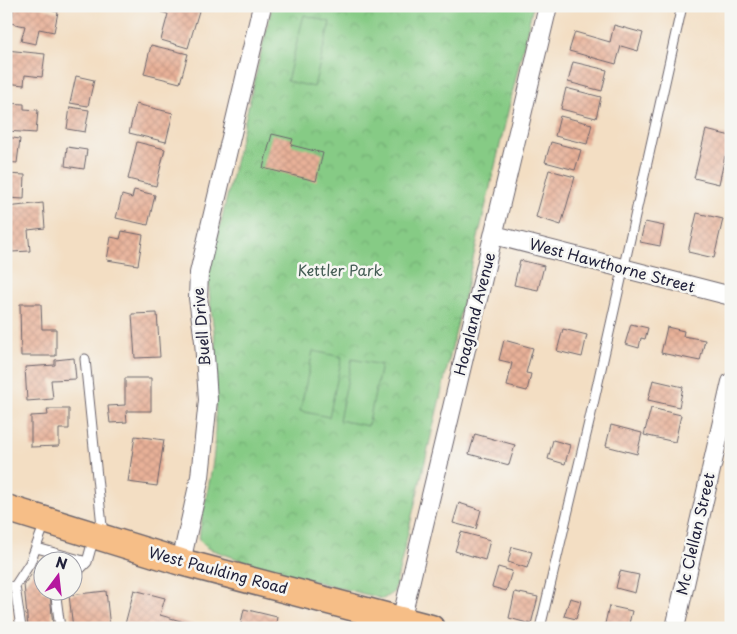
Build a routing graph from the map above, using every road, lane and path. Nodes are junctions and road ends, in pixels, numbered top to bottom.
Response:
1 (262, 6) edge
2 (548, 6) edge
3 (682, 6) edge
4 (494, 235) junction
5 (622, 269) junction
6 (731, 296) edge
7 (85, 359) dead end
8 (731, 382) edge
9 (6, 508) edge
10 (46, 520) junction
11 (99, 537) junction
12 (37, 548) junction
13 (87, 562) junction
14 (181, 562) junction
15 (82, 567) edge
16 (11, 587) edge
17 (56, 602) edge
18 (400, 624) edge
19 (21, 628) edge
20 (60, 628) edge
21 (429, 628) edge
22 (540, 628) edge
23 (675, 628) edge

1 - 14 street, Buell Drive
2 - 4 street, Hoagland Avenue
3 - 5 lane
4 - 5 street, West Hawthorne Street
4 - 18 street, Hoagland Avenue
5 - 6 street, West Hawthorne Street
5 - 22 lane
7 - 11 lane
8 - 23 street, Mc Clellan Street
9 - 10 main road, West Paulding Road
10 - 11 main road, West Paulding Road
10 - 12 lane
11 - 13 lane
11 - 14 main road, West Paulding Road
12 - 13 lane
12 - 16 lane
13 - 15 lane
14 - 18 main road, West Paulding Road
16 - 19 lane
17 - 20 lane
18 - 21 main road, West Paulding Road

